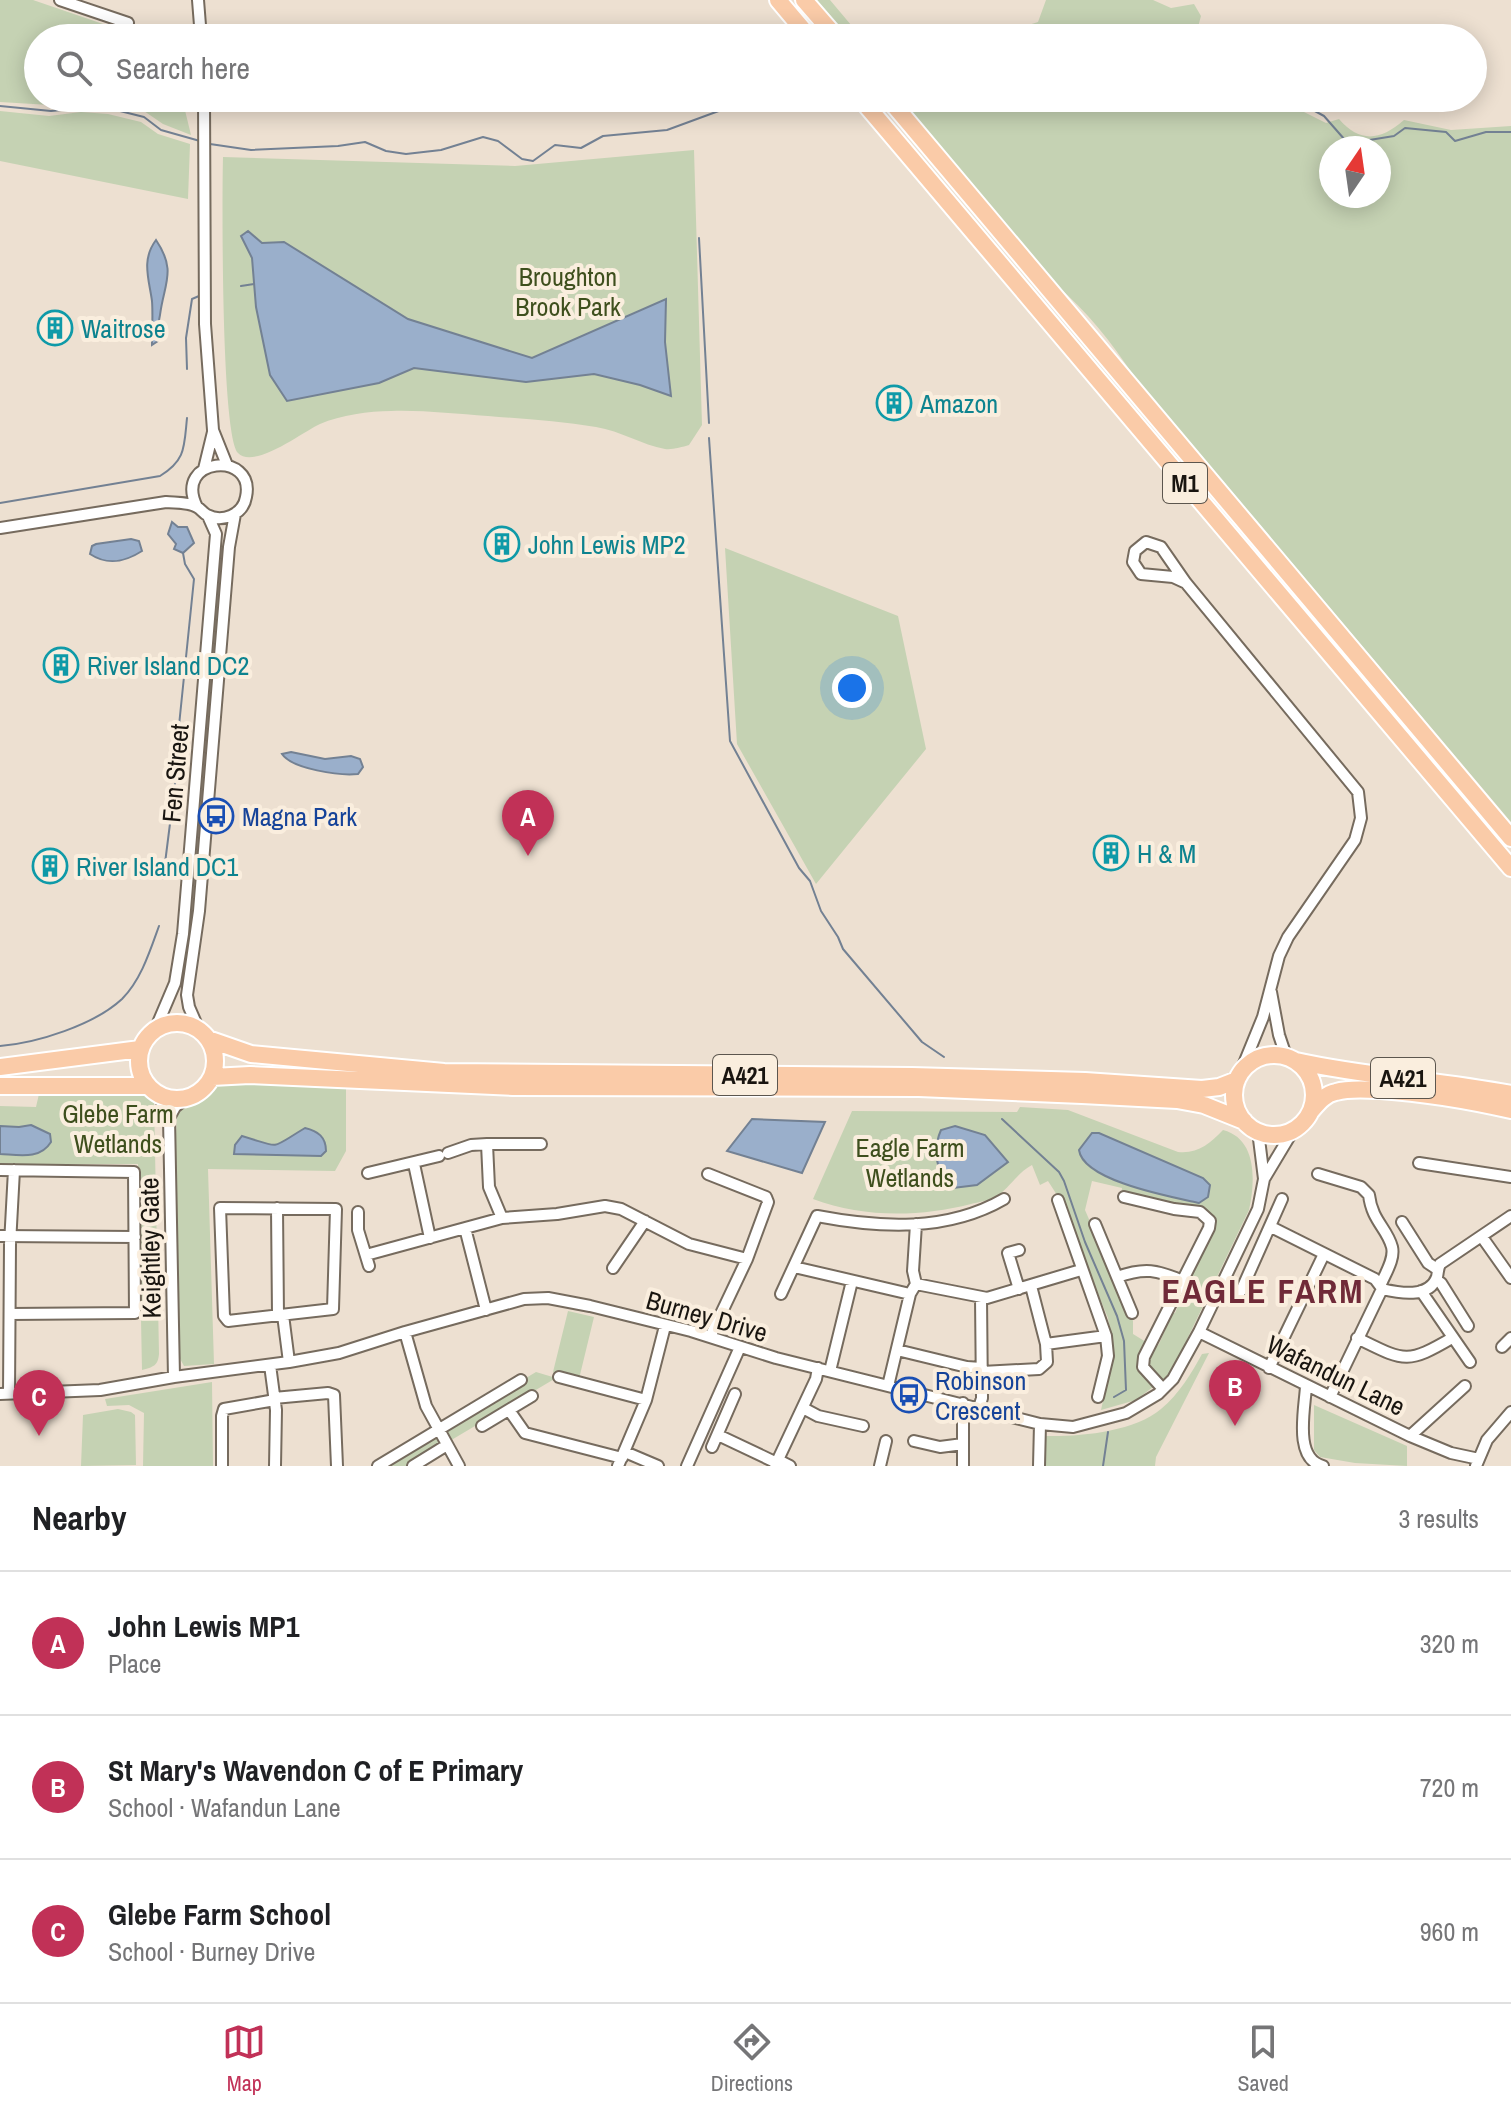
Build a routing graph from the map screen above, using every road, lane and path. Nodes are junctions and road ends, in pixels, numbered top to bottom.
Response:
1 (60, 0) edge
2 (99, 0) edge
3 (198, 0) edge
4 (778, 0) edge
5 (804, 0) edge
6 (95, 12) junction
7 (128, 23) dead end
8 (200, 24) edge
9 (798, 24) edge
10 (825, 24) edge
11 (204, 112) edge
12 (872, 112) edge
13 (900, 112) edge
14 (213, 430) junction
15 (227, 465) junction
16 (204, 469) junction
17 (193, 485) junction
18 (166, 502) junction
19 (197, 507) junction
20 (235, 514) junction
21 (208, 516) junction
22 (0, 528) edge
23 (1167, 557) junction
24 (1156, 576) junction
25 (1186, 583) junction
26 (1511, 838) edge
27 (1511, 868) edge
28 (1270, 990) junction
29 (155, 1030) junction
30 (210, 1038) junction
31 (136, 1050) junction
32 (1290, 1058) junction
33 (0, 1067) edge
34 (216, 1076) junction
35 (1239, 1076) junction
36 (0, 1086) edge
37 (148, 1089) junction
38 (1511, 1094) edge
39 (186, 1098) junction
40 (1511, 1110) edge
41 (1311, 1111) junction
42 (169, 1118) junction
43 (1244, 1121) junction
44 (1294, 1129) junction
45 (1258, 1131) junction
46 (487, 1144) junction
47 (541, 1144) dead end
48 (1419, 1163) dead end
49 (414, 1164) junction
50 (0, 1170) edge
51 (14, 1170) junction
52 (368, 1173) dead end
53 (708, 1174) dead end
54 (1318, 1174) dead end
55 (1511, 1177) edge
56 (1264, 1179) junction
57 (1124, 1197) dead end
58 (1004, 1199) dead end
59 (1282, 1199) dead end
60 (1058, 1200) dead end
61 (277, 1208) junction
62 (358, 1212) dead end
63 (1511, 1216) edge
64 (502, 1218) junction
65 (645, 1221) junction
66 (1402, 1222) dead end
67 (916, 1224) junction
68 (1095, 1224) dead end
69 (1271, 1227) junction
70 (465, 1228) junction
71 (6, 1236) edge
72 (135, 1237) junction
73 (1482, 1237) junction
74 (430, 1238) junction
75 (1019, 1250) dead end
76 (1324, 1254) junction
77 (747, 1259) junction
78 (794, 1267) junction
79 (613, 1268) dead end
80 (1081, 1270) junction
81 (1436, 1275) junction
82 (1117, 1277) junction
83 (1511, 1278) edge
84 (852, 1281) junction
85 (1183, 1281) junction
86 (916, 1284) junction
87 (1031, 1286) junction
88 (1381, 1286) junction
89 (1019, 1289) junction
90 (1241, 1291) dead end
91 (1421, 1291) junction
92 (781, 1294) dead end
93 (910, 1294) junction
94 (981, 1298) junction
95 (486, 1310) junction
96 (1132, 1313) dead end
97 (10, 1314) junction
98 (281, 1315) junction
99 (665, 1326) junction
100 (1468, 1326) dead end
101 (405, 1332) junction
102 (1199, 1332) junction
103 (1106, 1336) junction
104 (710, 1337) junction
105 (1357, 1338) junction
106 (1452, 1338) junction
107 (1511, 1338) edge
108 (1046, 1344) junction
109 (740, 1347) junction
110 (1502, 1347) dead end
111 (897, 1350) junction
112 (289, 1362) junction
113 (1470, 1362) dead end
114 (270, 1365) junction
115 (818, 1368) junction
116 (1269, 1368) junction
117 (981, 1370) junction
118 (830, 1371) junction
119 (174, 1377) junction
120 (559, 1377) dead end
121 (521, 1380) dead end
122 (888, 1386) junction
123 (1306, 1386) junction
124 (1465, 1386) dead end
125 (1163, 1389) junction
126 (4, 1394) edge
127 (735, 1394) dead end
128 (532, 1396) dead end
129 (1098, 1397) dead end
130 (1330, 1397) junction
131 (274, 1399) junction
132 (646, 1400) junction
133 (963, 1403) junction
134 (803, 1408) junction
135 (979, 1408) junction
136 (509, 1410) junction
137 (1511, 1412) edge
138 (1040, 1424) junction
139 (482, 1426) dead end
140 (863, 1426) dead end
141 (438, 1429) junction
142 (718, 1435) junction
143 (1410, 1436) junction
144 (886, 1441) dead end
145 (914, 1441) dead end
146 (963, 1444) junction
147 (447, 1445) junction
148 (712, 1447) dead end
149 (622, 1459) edge
150 (1478, 1462) edge
151 (776, 1463) edge
152 (222, 1466) edge
153 (275, 1466) edge
154 (337, 1466) edge
155 (378, 1466) edge
156 (413, 1466) edge
157 (459, 1466) edge
158 (658, 1466) edge
159 (687, 1466) edge
160 (790, 1466) edge
161 (880, 1466) edge
162 (963, 1466) edge
163 (1039, 1466) edge
164 (1323, 1466) edge

1 - 6 street
2 - 6 street
3 - 8 street
4 - 9 highway
5 - 10 highway
6 - 7 street
11 - 14 street
12 - 27 highway, M1
13 - 26 highway, M1
14 - 15 street
14 - 16 street
15 - 16 street
15 - 20 street
16 - 17 street
17 - 18 street
17 - 19 street
18 - 19 street
18 - 22 street
19 - 21 street
20 - 21 street
20 - 30 street, Fen Street
21 - 29 street, Fen Street
23 - 24 street
23 - 24 street
23 - 25 street
24 - 25 street
25 - 28 street
28 - 32 street
28 - 35 street
29 - 30 highway, A421
29 - 31 highway
30 - 34 highway
30 - 35 highway, A421
31 - 33 highway
31 - 37 highway
32 - 35 highway
32 - 38 highway, A421
32 - 41 highway
34 - 39 highway
34 - 43 highway, A421
35 - 43 highway
36 - 37 highway
37 - 39 highway
37 - 42 street, Keightley Gate
39 - 42 street
40 - 41 highway, A421
41 - 44 highway
42 - 119 street, Keightley Gate
43 - 45 highway
44 - 45 highway
44 - 56 street
45 - 56 street
46 - 47 street
46 - 49 street
46 - 64 street
48 - 55 street
49 - 52 street
49 - 74 street
50 - 51 street
51 - 71 street
51 - 72 street
53 - 77 street
54 - 88 street
56 - 102 street, Burney Drive
57 - 85 street
58 - 67 street
59 - 69 street
60 - 80 street
61 - 98 street
61 - 98 street
61 - 98 street
62 - 74 street
63 - 73 street
64 - 65 street
64 - 70 street
65 - 77 street
65 - 79 street
66 - 81 street
67 - 78 street
67 - 86 street
68 - 82 street
69 - 76 street
69 - 90 street
70 - 74 street
70 - 95 street
71 - 72 street
71 - 97 street
72 - 97 street
73 - 81 street
73 - 83 street
75 - 89 street
76 - 88 street
76 - 116 street
77 - 104 street
78 - 84 street
78 - 92 street
80 - 87 street
80 - 103 street
81 - 91 street
81 - 100 street
82 - 85 street
82 - 96 street
84 - 93 street
84 - 118 street
85 - 125 street
86 - 93 street
86 - 94 street
87 - 89 street
87 - 108 street
88 - 91 street
88 - 105 street
89 - 94 street
91 - 106 street
93 - 111 street
94 - 117 street
95 - 99 street, Burney Drive
95 - 101 street, Burney Drive
97 - 126 street
98 - 112 street
99 - 104 street, Burney Drive
99 - 132 street
101 - 112 street, Burney Drive
101 - 141 street
102 - 116 street, Wafandun Lane
102 - 125 street, Burney Drive
103 - 108 street
103 - 129 street
104 - 109 street, Burney Drive
105 - 106 street
105 - 130 street
106 - 113 street
107 - 110 street
108 - 117 street
109 - 115 street, Burney Drive
109 - 159 street
111 - 117 street
111 - 122 street
112 - 114 street, Burney Drive
114 - 119 street, Burney Drive
114 - 131 street
115 - 118 street, Burney Drive
115 - 134 street
116 - 123 street, Wafandun Lane
117 - 135 street
118 - 122 street, Burney Drive
119 - 126 street, Burney Drive
120 - 132 street
121 - 141 street
122 - 133 street, Burney Drive
123 - 130 street, Wafandun Lane
123 - 164 street
124 - 143 street, Wafandun Lane
125 - 138 street, Burney Drive
127 - 142 street
128 - 136 street
130 - 143 street, Wafandun Lane
131 - 152 street
131 - 153 street
131 - 154 street
132 - 149 street
133 - 135 street, Burney Drive
133 - 146 street
134 - 140 street
134 - 151 street
135 - 138 street, Burney Drive
136 - 139 street
136 - 149 street
137 - 150 street
138 - 163 street
141 - 147 street
141 - 155 street
142 - 148 street
142 - 151 street
143 - 150 street, Wafandun Lane
144 - 161 street
145 - 146 street
146 - 162 street
147 - 156 street
147 - 157 street
149 - 158 street
151 - 160 street

